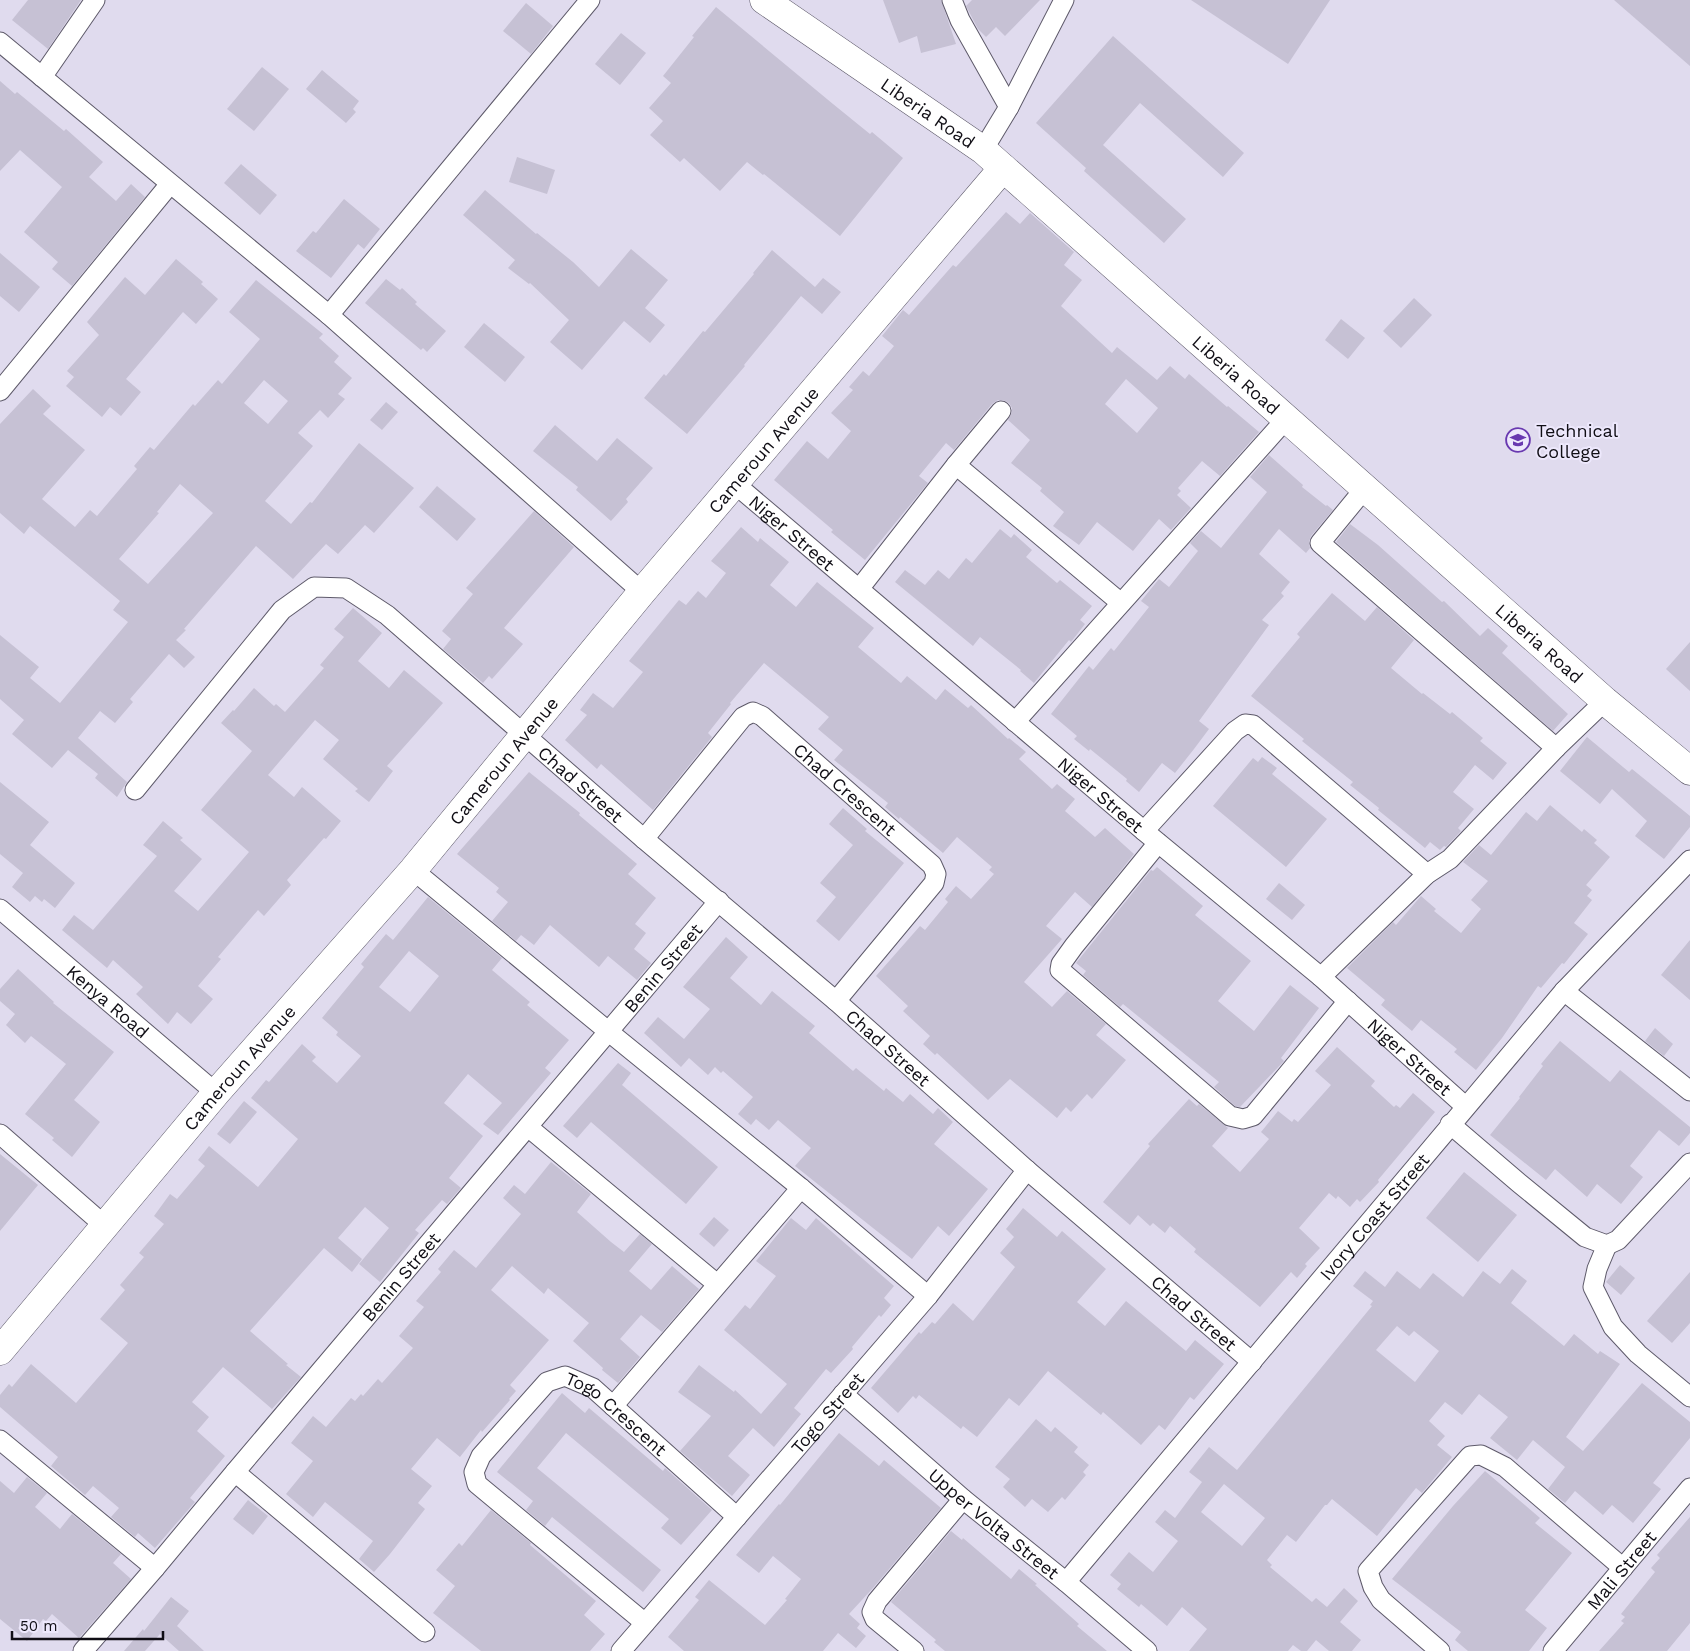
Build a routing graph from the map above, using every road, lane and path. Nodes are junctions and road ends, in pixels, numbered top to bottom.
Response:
1 (95, 0) edge
2 (590, 0) edge
3 (764, 0) edge
4 (952, 0) edge
5 (1064, 0) edge
6 (0, 42) edge
7 (42, 77) junction
8 (1009, 107) junction
9 (993, 159) junction
10 (170, 184) junction
11 (329, 315) junction
12 (0, 391) edge
13 (1001, 411) dead end
14 (1286, 419) junction
15 (956, 465) junction
16 (735, 484) junction
17 (1366, 487) junction
18 (859, 589) junction
19 (642, 592) junction
20 (1121, 603) junction
21 (1605, 700) junction
22 (1015, 722) junction
23 (523, 734) junction
24 (1556, 748) junction
25 (1690, 771) edge
26 (135, 790) dead end
27 (1151, 837) junction
28 (644, 839) junction
29 (1690, 860) edge
30 (413, 870) junction
31 (1428, 874) junction
32 (719, 901) junction
33 (0, 909) edge
34 (1321, 977) junction
35 (1564, 991) junction
36 (836, 1001) junction
37 (1348, 1001) junction
38 (609, 1032) junction
39 (1690, 1091) edge
40 (216, 1093) junction
41 (1465, 1106) junction
42 (1450, 1124) junction
43 (528, 1127) junction
44 (0, 1134) edge
45 (1690, 1163) edge
46 (1027, 1170) junction
47 (801, 1188) junction
48 (105, 1226) junction
49 (1607, 1245) junction
50 (717, 1284) junction
51 (928, 1296) junction
52 (0, 1351) edge
53 (1252, 1362) junction
54 (843, 1394) junction
55 (1690, 1397) edge
56 (613, 1406) junction
57 (0, 1440) edge
58 (235, 1472) junction
59 (1687, 1498) edge
60 (963, 1499) junction
61 (737, 1517) junction
62 (155, 1568) junction
63 (1623, 1568) junction
64 (1066, 1582) junction
65 (645, 1623) junction
66 (425, 1632) dead end
67 (623, 1650) edge
68 (83, 1651) edge
69 (914, 1651) edge
70 (1147, 1651) edge
71 (1440, 1651) edge
72 (1553, 1651) edge

1 - 7 street
2 - 11 street
3 - 9 street, Liberia Road
4 - 8 street
5 - 8 street
6 - 7 street
7 - 10 street
8 - 9 street
9 - 14 street, Liberia Road
9 - 16 street, Cameroun Avenue
10 - 11 street
10 - 12 street
11 - 19 street
13 - 15 street
14 - 17 street, Liberia Road
14 - 20 street
15 - 18 street
15 - 20 street
16 - 18 street, Niger Street
16 - 19 street, Cameroun Avenue
17 - 21 street, Liberia Road
17 - 24 street
18 - 22 street, Niger Street
19 - 23 street, Cameroun Avenue
20 - 22 street
21 - 24 street
21 - 25 street, Liberia Road
22 - 27 street, Niger Street
23 - 26 street, Chad Street
23 - 28 street, Chad Street
23 - 30 street, Cameroun Avenue
24 - 31 street
27 - 31 street
27 - 34 street, Niger Street
27 - 37 street
28 - 32 street, Chad Street
28 - 36 street, Chad Crescent
29 - 35 street, Ivory Coast Street
30 - 38 street
30 - 40 street, Cameroun Avenue
31 - 34 street
32 - 36 street, Chad Street
32 - 38 street, Benin Street
33 - 40 street, Kenya Road
34 - 37 street, Niger Street
35 - 39 street
35 - 41 street, Ivory Coast Street
36 - 46 street, Chad Street
37 - 41 street, Niger Street
38 - 43 street, Benin Street
38 - 47 street
40 - 48 street, Cameroun Avenue
41 - 42 street, Ivory Coast Street
42 - 49 street
42 - 53 street, Ivory Coast Street
43 - 50 street
43 - 58 street, Benin Street
44 - 48 street
45 - 49 street
46 - 51 street, Togo Street
46 - 53 street, Chad Street
47 - 50 street
47 - 51 street
48 - 52 street, Cameroun Avenue
49 - 55 street
50 - 56 street
51 - 54 street, Togo Street
53 - 64 street, Ivory Coast Street
54 - 60 street, Upper Volta Street
54 - 61 street, Togo Street
56 - 61 street, Togo Crescent
56 - 65 street, Togo Crescent
57 - 62 street
58 - 62 street, Benin Street
58 - 66 street
59 - 63 street, Mali Street
60 - 64 street, Upper Volta Street
60 - 69 street
61 - 65 street, Togo Street
62 - 68 street, Benin Street
63 - 71 street
63 - 72 street, Mali Street
64 - 70 street, Upper Volta Street
65 - 67 street, Togo Street

